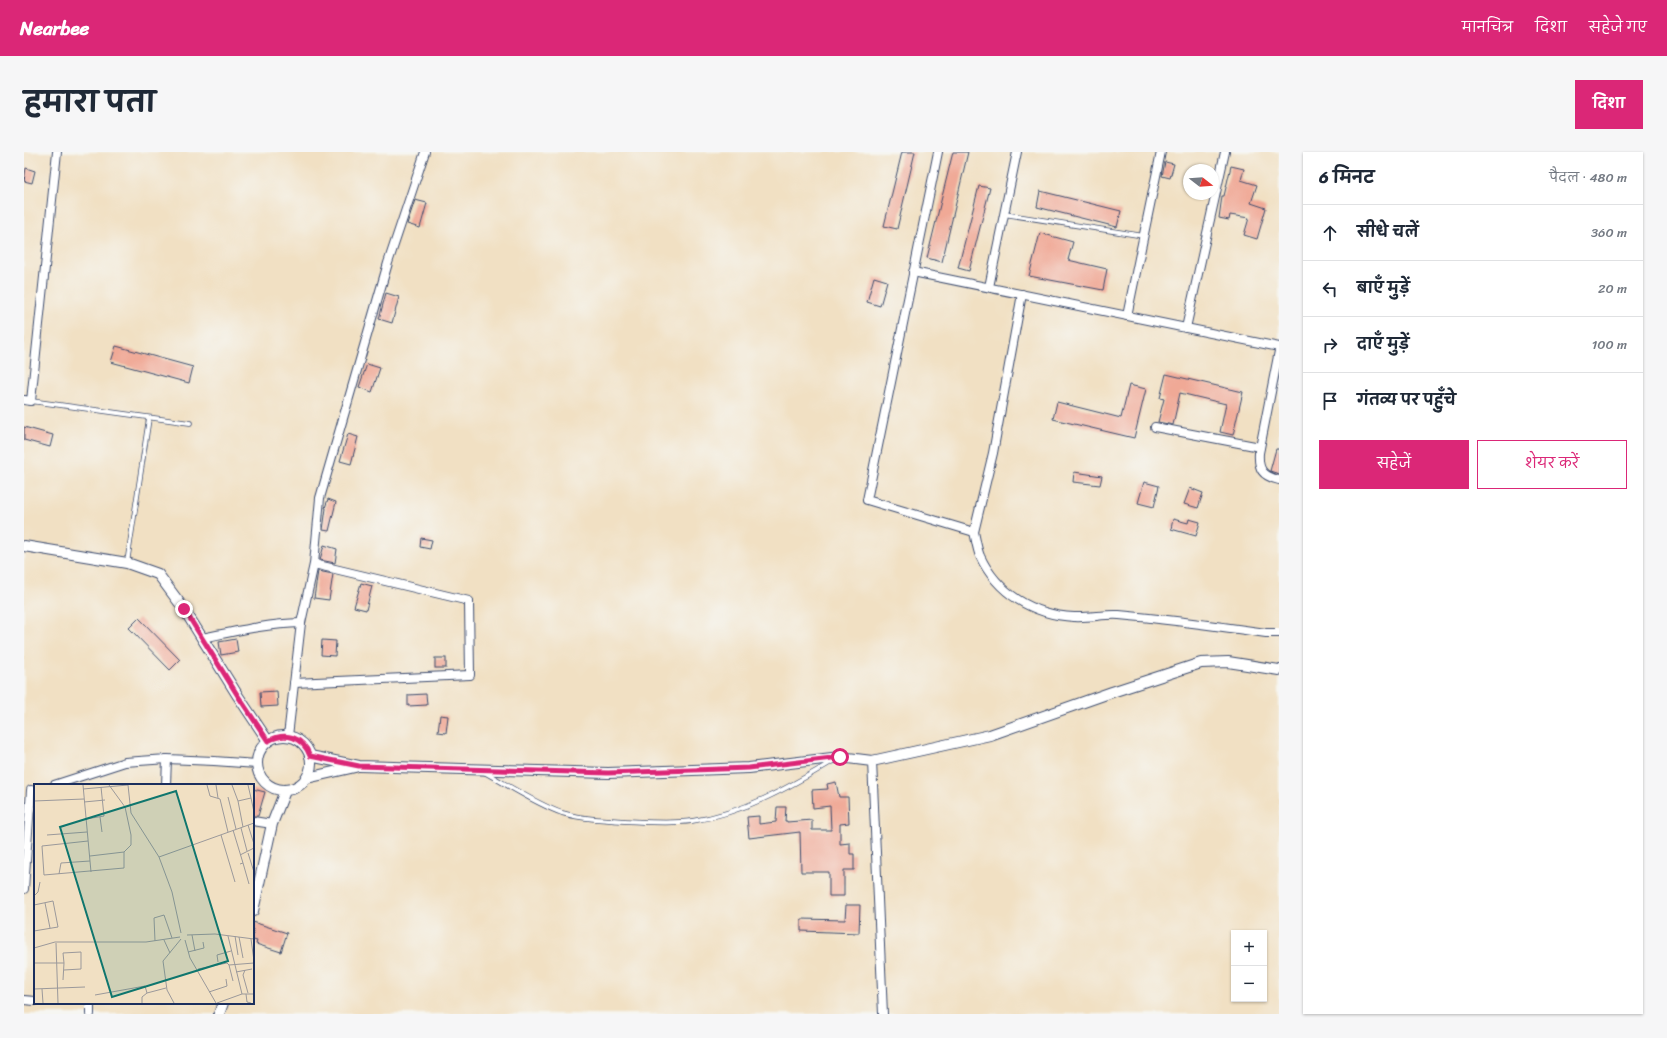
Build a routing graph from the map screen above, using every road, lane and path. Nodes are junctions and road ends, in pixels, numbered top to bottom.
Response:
1 (57, 152) edge
2 (425, 152) edge
3 (938, 152) edge
4 (1017, 152) edge
5 (1161, 152) edge
6 (1225, 152) edge
7 (1004, 214) junction
8 (1144, 236) junction
9 (913, 272) junction
10 (989, 287) junction
11 (1022, 294) junction
12 (1127, 316) junction
13 (1186, 328) junction
14 (1279, 347) edge
15 (1279, 351) edge
16 (28, 401) edge
17 (149, 418) junction
18 (190, 423) dead end
19 (1155, 427) dead end
20 (1260, 447) junction
21 (1279, 480) edge
22 (974, 532) junction
23 (24, 546) edge
24 (127, 564) junction
25 (314, 564) junction
26 (301, 623) junction
27 (1279, 633) edge
28 (202, 638) junction
29 (1279, 670) edge
30 (294, 683) junction
31 (288, 736) junction
32 (268, 741) junction
33 (310, 756) junction
34 (840, 757) junction
35 (167, 759) junction
36 (872, 761) junction
37 (257, 764) junction
38 (359, 766) junction
39 (481, 771) junction
40 (307, 778) junction
41 (57, 784) edge
42 (166, 784) edge
43 (30, 790) edge
44 (285, 790) junction
45 (254, 821) edge
46 (272, 824) junction
47 (24, 889) edge
48 (255, 894) edge
49 (24, 1000) edge
50 (34, 1001) edge
51 (224, 1004) edge
52 (219, 1014) edge
53 (884, 1014) edge

1 - 16 street
2 - 25 street
3 - 9 street
4 - 7 street
5 - 8 street
6 - 13 street
7 - 8 lane
7 - 10 street
8 - 12 street
9 - 10 street
9 - 22 street
10 - 11 street
11 - 12 street
11 - 22 street
12 - 13 street
13 - 14 street
15 - 20 street
16 - 17 lane
17 - 18 lane
17 - 24 lane
19 - 20 street
20 - 21 street
22 - 27 street
23 - 24 street
24 - 28 street
25 - 26 street
25 - 30 street
26 - 28 street
26 - 30 street
28 - 32 street
29 - 36 street
30 - 31 street
31 - 32 street
31 - 33 street
32 - 37 street
33 - 38 street
33 - 40 street
34 - 36 street
34 - 39 street
34 - 39 lane
35 - 37 street
35 - 41 street
35 - 42 street
36 - 53 street
37 - 44 street
38 - 39 street
38 - 40 street
40 - 44 street
43 - 47 street
44 - 46 street
45 - 46 street
46 - 48 street
49 - 50 street
51 - 52 street

